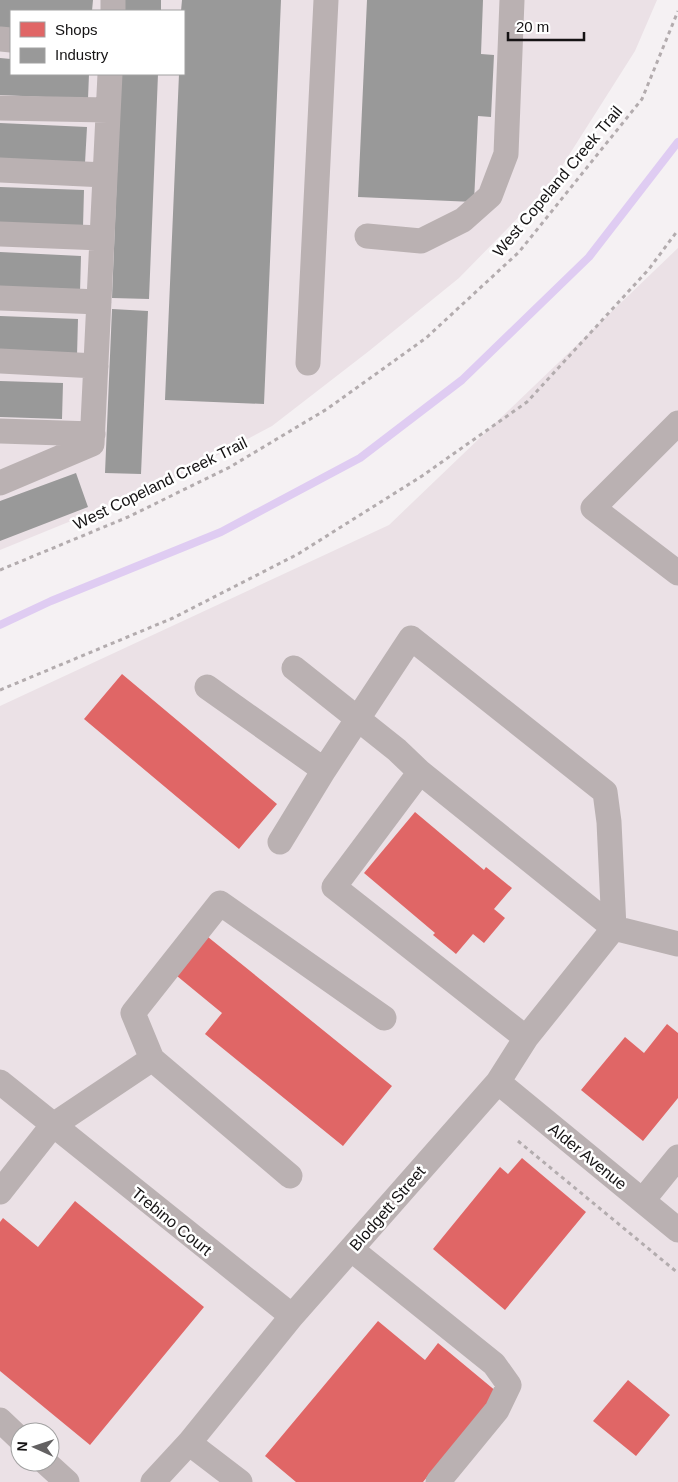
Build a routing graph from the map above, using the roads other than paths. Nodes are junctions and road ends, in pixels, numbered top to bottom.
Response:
1 (326, 0) edge
2 (512, 0) edge
3 (110, 75) edge
4 (0, 108) edge
5 (108, 110) junction
6 (0, 170) edge
7 (105, 175) junction
8 (0, 234) edge
9 (367, 236) dead end
10 (102, 238) junction
11 (0, 298) edge
12 (99, 302) junction
13 (0, 361) edge
14 (308, 363) dead end
15 (96, 366) junction
16 (678, 422) edge
17 (0, 431) edge
18 (93, 434) junction
19 (0, 483) edge
20 (678, 573) edge
21 (294, 668) dead end
22 (207, 687) dead end
23 (357, 719) junction
24 (324, 770) junction
25 (420, 772) junction
26 (280, 842) dead end
27 (614, 928) junction
28 (678, 944) edge
29 (384, 1018) dead end
30 (526, 1038) junction
31 (152, 1060) junction
32 (0, 1082) edge
33 (498, 1082) junction
34 (52, 1126) junction
35 (678, 1156) edge
36 (290, 1176) dead end
37 (0, 1192) edge
38 (643, 1200) junction
39 (678, 1230) edge
40 (351, 1249) junction
41 (292, 1316) junction
42 (0, 1420) edge
43 (10, 1429) edge
44 (189, 1443) junction
45 (56, 1472) edge
46 (66, 1482) edge
47 (153, 1482) edge
48 (240, 1482) edge
49 (438, 1482) edge

1 - 14 street
2 - 9 street
3 - 5 street
4 - 5 street
5 - 7 street
6 - 7 street
7 - 10 street
8 - 10 street
10 - 12 street
11 - 12 street
12 - 15 street
13 - 15 street
15 - 18 street
16 - 20 street
17 - 18 street
18 - 19 street
21 - 23 street
22 - 24 street
23 - 24 street
23 - 25 street
23 - 27 street
24 - 26 street
25 - 27 street
25 - 30 street
27 - 28 street
27 - 30 street, Blodgett Street
29 - 31 street
30 - 33 street, Blodgett Street
31 - 34 street
31 - 36 street
32 - 34 street, Trebino Court
33 - 38 street, Alder Avenue
33 - 40 street, Blodgett Street
34 - 37 street
34 - 41 street, Trebino Court
35 - 38 street
38 - 39 street, Alder Avenue
40 - 41 street, Blodgett Street
40 - 49 street
41 - 44 street, Blodgett Street
42 - 43 street
44 - 47 street, Blodgett Street
44 - 48 street
45 - 46 street

